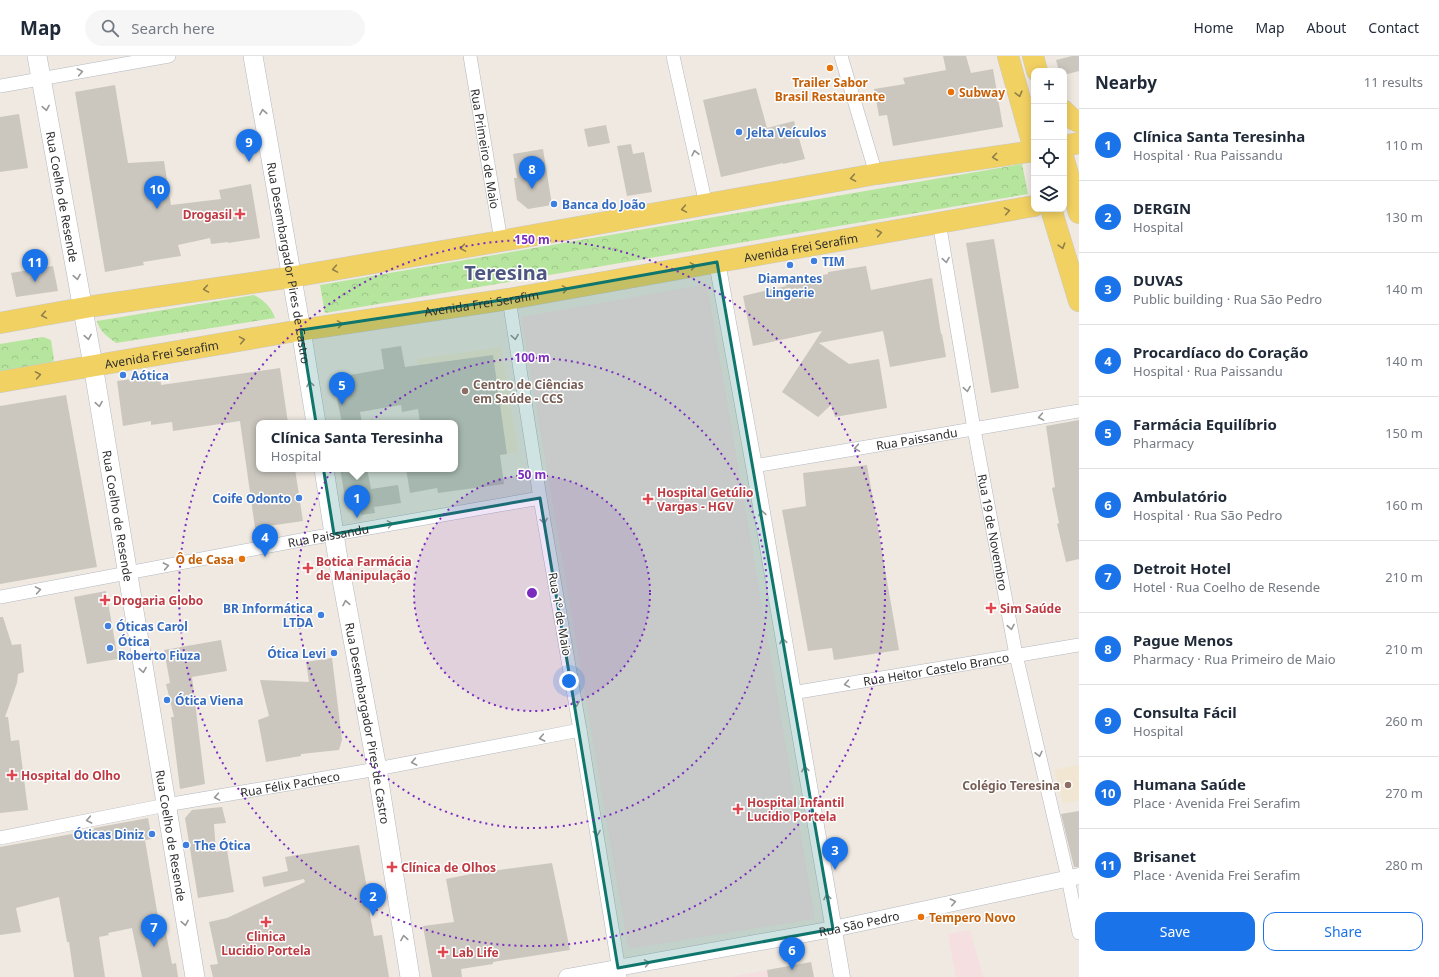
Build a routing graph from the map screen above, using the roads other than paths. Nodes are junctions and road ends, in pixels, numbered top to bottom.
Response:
1 (37, 56) edge
2 (169, 56) edge
3 (253, 56) edge
4 (470, 56) edge
5 (673, 56) edge
6 (841, 56) edge
7 (1008, 56) edge
8 (1032, 56) edge
9 (1036, 68) edge
10 (41, 79) junction
11 (0, 86) edge
12 (1067, 114) edge
13 (1079, 122) edge
14 (1031, 140) edge
15 (1079, 143) edge
16 (1067, 145) edge
17 (1031, 150) edge
18 (1067, 173) edge
19 (876, 174) junction
20 (1074, 202) edge
21 (706, 205) junction
22 (1031, 207) edge
23 (1052, 212) edge
24 (939, 222) junction
25 (501, 241) junction
26 (717, 262) junction
27 (292, 277) junction
28 (508, 299) junction
29 (1079, 301) edge
30 (83, 308) junction
31 (0, 323) edge
32 (302, 330) junction
33 (93, 365) junction
34 (0, 382) edge
35 (1079, 411) edge
36 (316, 420) edge
37 (974, 429) junction
38 (754, 466) junction
39 (324, 472) edge
40 (540, 498) junction
41 (334, 534) junction
42 (127, 574) junction
43 (0, 597) edge
44 (1079, 645) edge
45 (1016, 655) junction
46 (792, 693) junction
47 (580, 730) junction
48 (377, 769) junction
49 (166, 806) junction
50 (0, 838) edge
51 (1074, 877) edge
52 (833, 928) junction
53 (1079, 933) edge
54 (619, 972) edge
55 (194, 977) edge
56 (410, 977) edge
57 (567, 977) edge
58 (842, 977) edge

1 - 10 main road, Rua Coelho de Resende
10 -> 2 street
27 -> 3 main road, Rua Desembargador Pires de Castro
4 - 25 street, Rua Primeiro de Maio
21 -> 5 street
6 - 19 street
7 -> 14 main road
8 - 9 main road
10 - 11 street
10 -> 30 main road, Rua Coelho de Resende
12 - 13 main road
15 - 16 main road
17 -> 19 main road
18 - 20 main road
19 -> 21 main road
21 -> 25 main road
24 -> 22 main road, Avenida Frei Serafim
23 -> 29 main road
26 -> 24 main road, Avenida Frei Serafim
24 -> 37 street, Rua 19 de Novembro
25 -> 27 main road
28 -> 26 main road, Avenida Frei Serafim
26 - 38 street
27 -> 30 main road
27 - 32 main road, Rua Desembargador Pires de Castro
32 -> 28 main road, Avenida Frei Serafim
28 -> 40 street, Rua 1º de Maio
30 -> 31 main road
30 -> 33 main road, Rua Coelho de Resende
33 -> 32 main road, Avenida Frei Serafim
36 -> 32 main road, Rua Desembargador Pires de Castro
34 -> 33 main road, Avenida Frei Serafim
33 -> 42 main road, Rua Coelho de Resende
35 -> 37 street, Rua Paissandu
37 -> 38 street, Rua Paissandu
37 -> 45 street, Rua 19 de Novembro
46 -> 38 street
39 - 41 main road, Rua Desembargador Pires de Castro
41 -> 40 street, Rua Paissandu
40 -> 47 street, Rua 1º de Maio
42 -> 41 street, Rua Paissandu
48 -> 41 main road, Rua Desembargador Pires de Castro
43 -> 42 street, Rua Paissandu
42 -> 49 main road, Rua Coelho de Resende
44 - 45 street, Rua Heitor Castelo Branco
45 -> 46 street, Rua Heitor Castelo Branco
45 -> 51 street, Rua 19 de Novembro
52 -> 46 street
47 -> 48 street, Rua Félix Pacheco
47 -> 54 street, Rua 1º de Maio
48 -> 49 street, Rua Félix Pacheco
56 -> 48 main road, Rua Desembargador Pires de Castro
49 -> 50 street, Rua Félix Pacheco
49 -> 55 main road, Rua Coelho de Resende
52 -> 51 street, Rua São Pedro
51 - 53 street, Rua 19 de Novembro
54 -> 52 street, Rua São Pedro
52 - 58 street
54 - 57 street, Rua São Pedro

